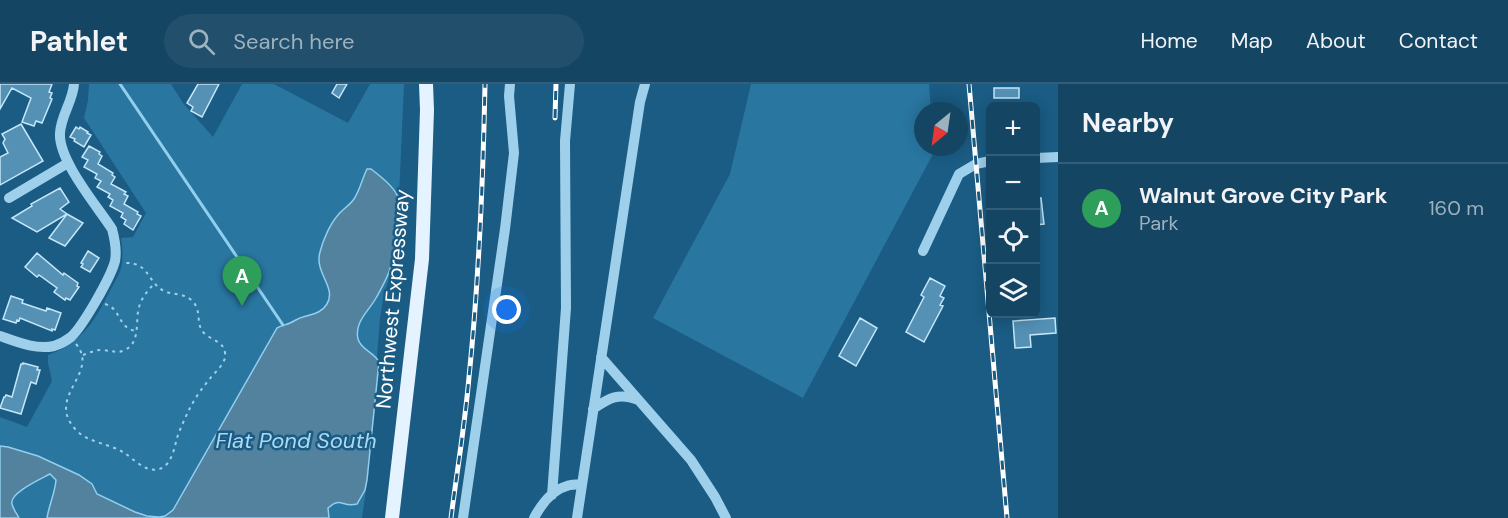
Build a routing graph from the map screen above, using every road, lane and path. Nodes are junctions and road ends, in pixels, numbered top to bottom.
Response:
1 (74, 84) edge
2 (426, 84) edge
3 (510, 84) edge
4 (570, 84) edge
5 (645, 84) edge
6 (1058, 157) edge
7 (1040, 158) edge
8 (986, 162) edge
9 (68, 163) junction
10 (9, 198) dead end
11 (923, 251) dead end
12 (124, 268) dead end
13 (155, 283) junction
14 (97, 297) junction
15 (136, 331) junction
16 (0, 336) edge
17 (71, 337) junction
18 (82, 355) junction
19 (601, 357) junction
20 (641, 402) junction
21 (593, 409) junction
22 (582, 484) junction
23 (552, 495) junction
24 (392, 518) edge
25 (464, 518) edge
26 (534, 518) edge
27 (577, 518) edge
28 (726, 518) edge

1 - 9 street
2 - 24 main road, Northwest Expressway
3 - 25 street
4 - 23 street
5 - 19 street
6 - 7 street
8 - 11 street
9 - 10 street
9 - 14 street
12 - 13 path
13 - 15 path
13 - 18 path
14 - 15 path
14 - 17 street
15 - 18 path
16 - 17 street
17 - 18 path
19 - 20 street
19 - 21 street
20 - 21 street
20 - 28 street
21 - 22 street
22 - 23 street
22 - 27 street
23 - 26 street

